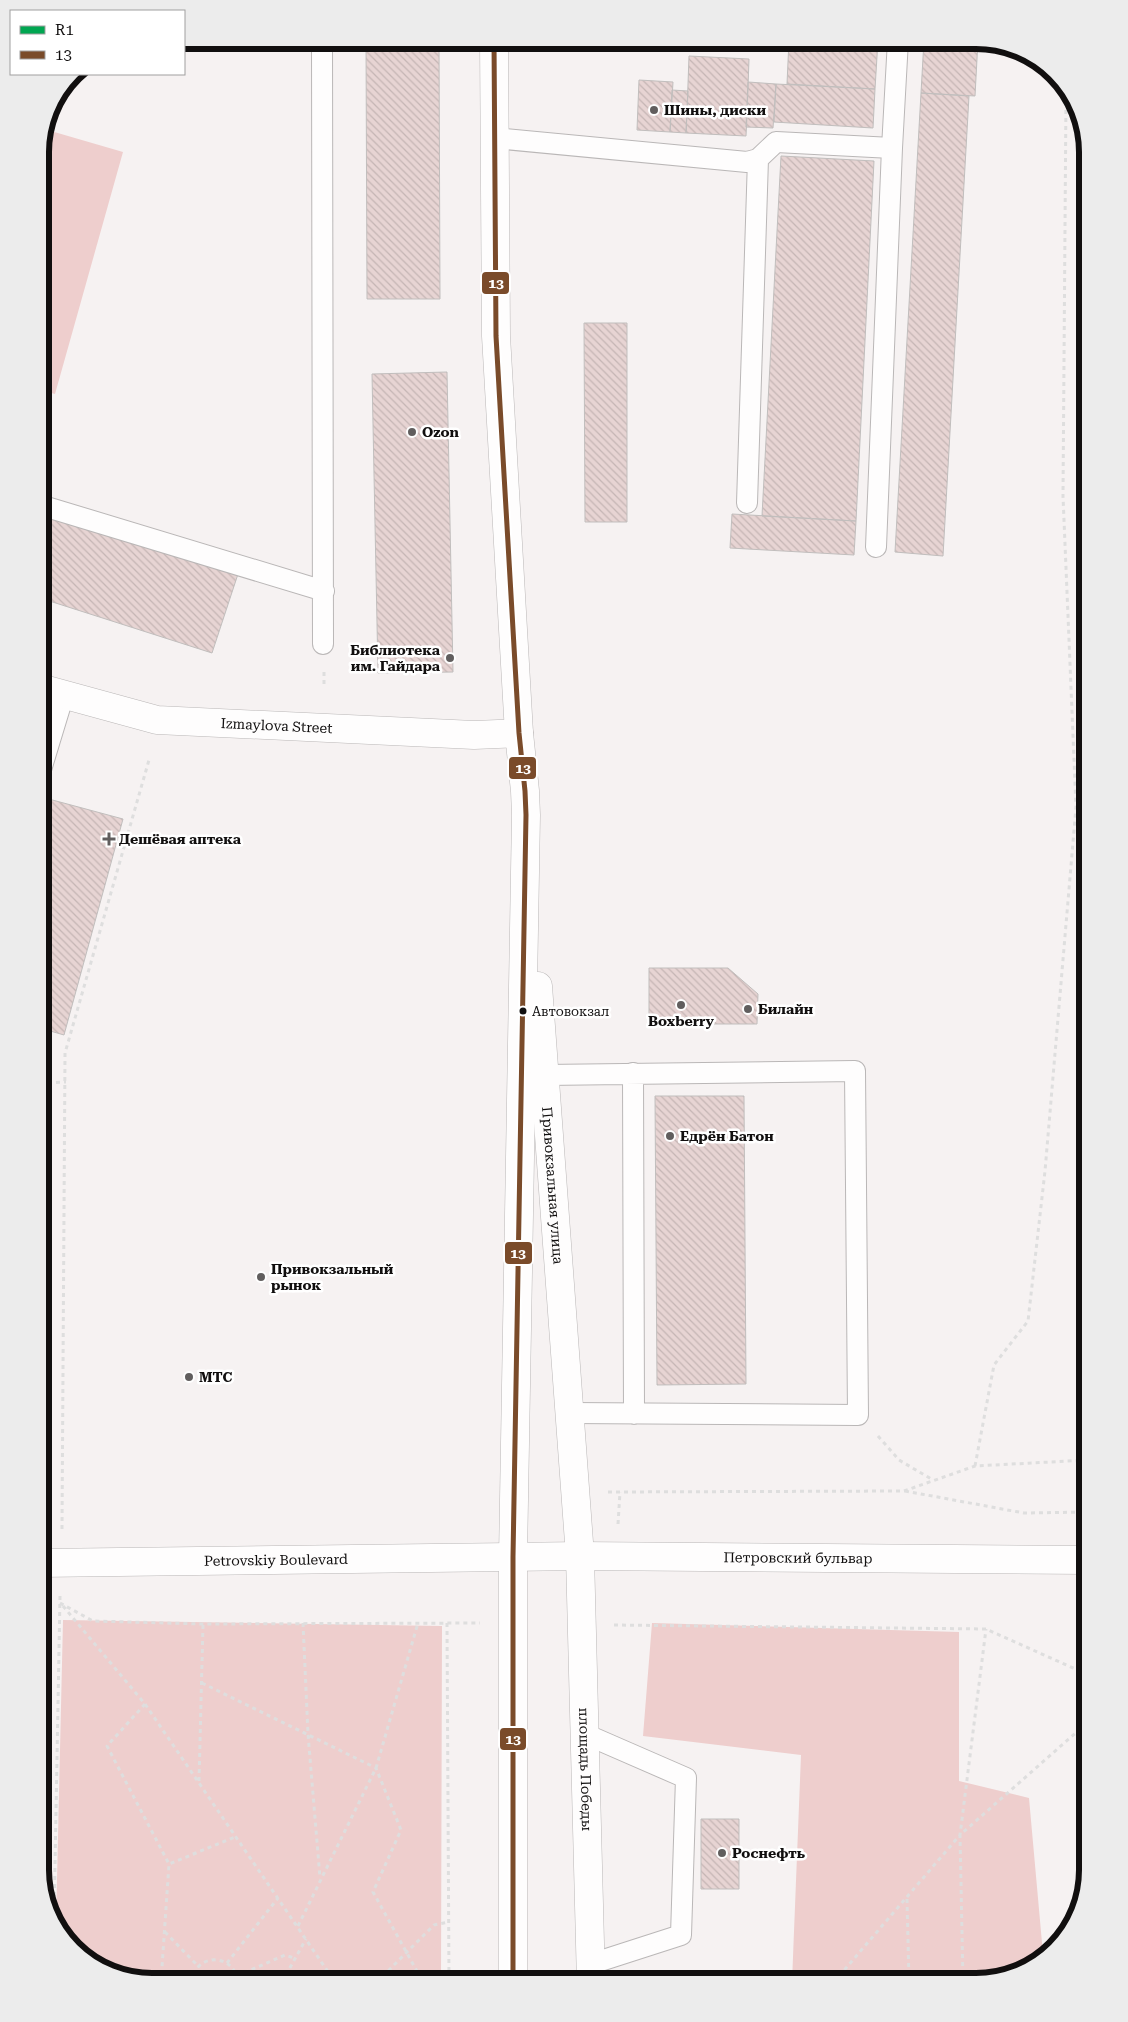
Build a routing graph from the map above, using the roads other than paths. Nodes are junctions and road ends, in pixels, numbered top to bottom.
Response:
1 (322, 49) edge
2 (494, 49) edge
3 (898, 49) edge
4 (494, 138) junction
5 (892, 148) junction
6 (758, 159) junction
7 (747, 503) dead end
8 (49, 508) edge
9 (876, 547) dead end
10 (324, 592) junction
11 (323, 644) dead end
12 (52, 691) edge
13 (49, 712) edge
14 (519, 733) junction
15 (526, 815) junction
16 (633, 1073) junction
17 (545, 1075) junction
18 (570, 1413) junction
19 (634, 1414) junction
20 (580, 1556) junction
21 (513, 1557) junction
22 (1079, 1560) edge
23 (51, 1562) edge
24 (586, 1734) junction
25 (513, 1973) edge
26 (591, 1973) edge

1 - 10 lane
2 - 4 street, Привокзальная улица
3 - 5 lane
4 - 6 lane
4 - 14 street, Привокзальная улица
5 - 6 lane
5 - 9 lane
6 - 7 lane
8 - 10 lane
10 - 11 lane
12 - 13 lane
12 - 14 street, Izmaylova Street
14 - 15 street, Привокзальная улица
15 - 17 street, Привокзальная улица
15 - 21 street, Привокзальная улица
16 - 17 lane
16 - 19 lane
16 - 19 lane
17 - 18 street, Привокзальная улица
18 - 19 lane
18 - 20 street, Привокзальная улица
20 - 21 street, Петровский бульвар
20 - 22 street, Петровский бульвар
20 - 24 street, площадь Победы
21 - 23 street, Petrovskiy Boulevard
21 - 25 street
24 - 26 street, площадь Победы
24 - 26 lane

